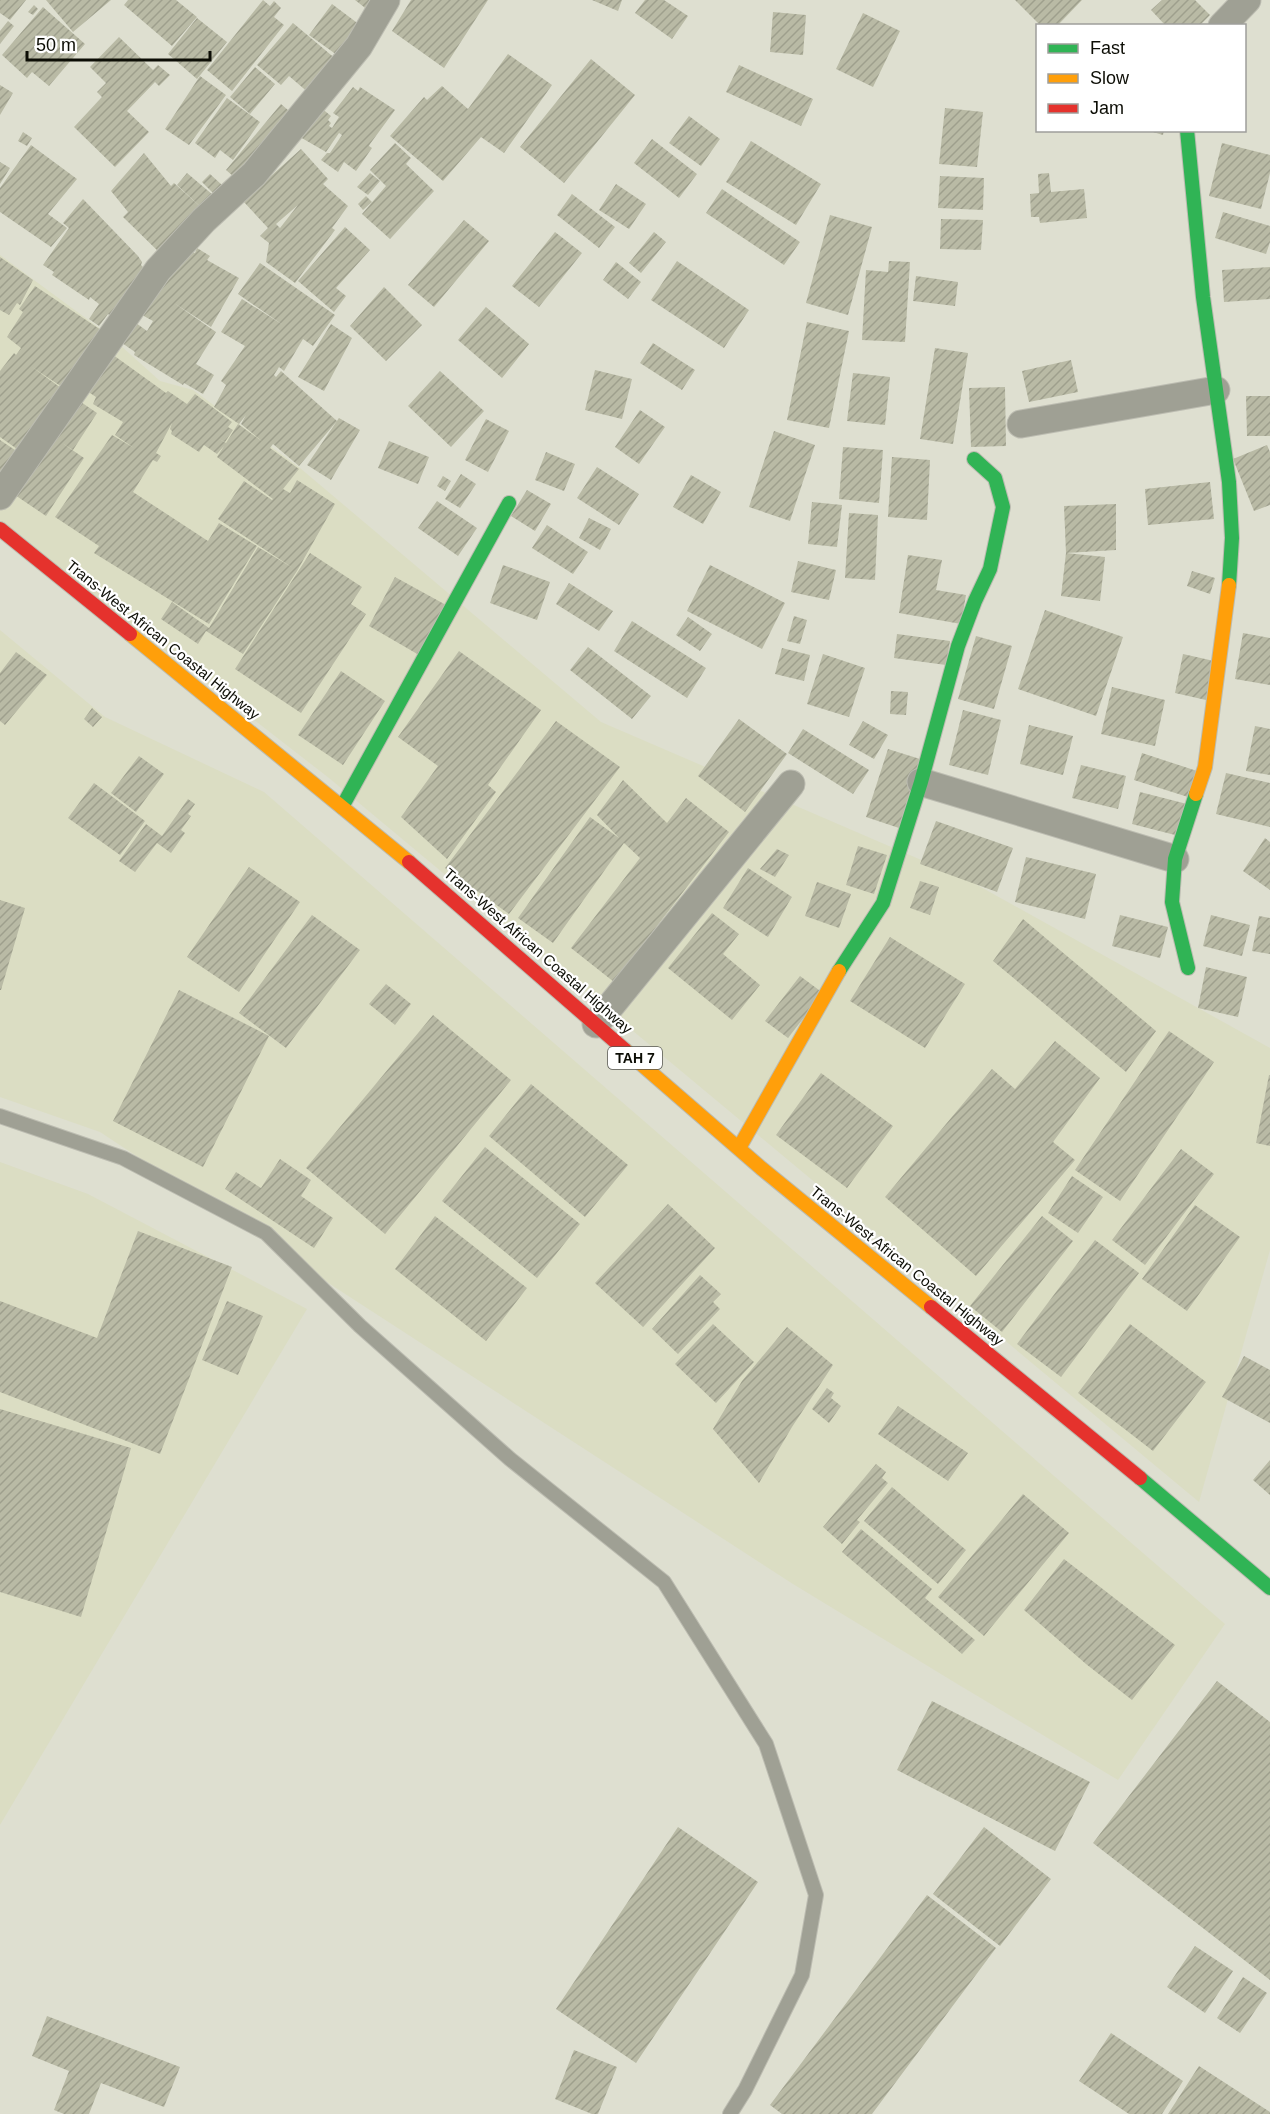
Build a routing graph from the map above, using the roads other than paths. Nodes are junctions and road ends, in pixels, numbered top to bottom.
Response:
1 (386, 0) edge
2 (1247, 0) edge
3 (1224, 24) edge
4 (1187, 132) edge
5 (1216, 390) junction
6 (1021, 424) dead end
7 (974, 459) dead end
8 (0, 496) edge
9 (509, 503) dead end
10 (0, 529) edge
11 (921, 782) junction
12 (791, 784) dead end
13 (342, 807) junction
14 (1176, 859) junction
15 (1188, 968) dead end
16 (596, 1024) junction
17 (0, 1116) edge
18 (739, 1148) junction
19 (1270, 1588) edge
20 (730, 2114) edge

1 - 8 street
2 - 3 street
4 - 5 main road
5 - 6 street
5 - 14 main road
7 - 11 main road
9 - 13 main road
10 - 13 main road, Trans-West African Coastal Highway / TAH 7
11 - 14 street
11 - 18 main road
12 - 16 street
13 - 16 main road, Trans-West African Coastal Highway / TAH 7
14 - 15 main road
16 - 18 main road, Trans-West African Coastal Highway / TAH 7
17 - 20 lane
18 - 19 main road, Trans-West African Coastal Highway / TAH 7

